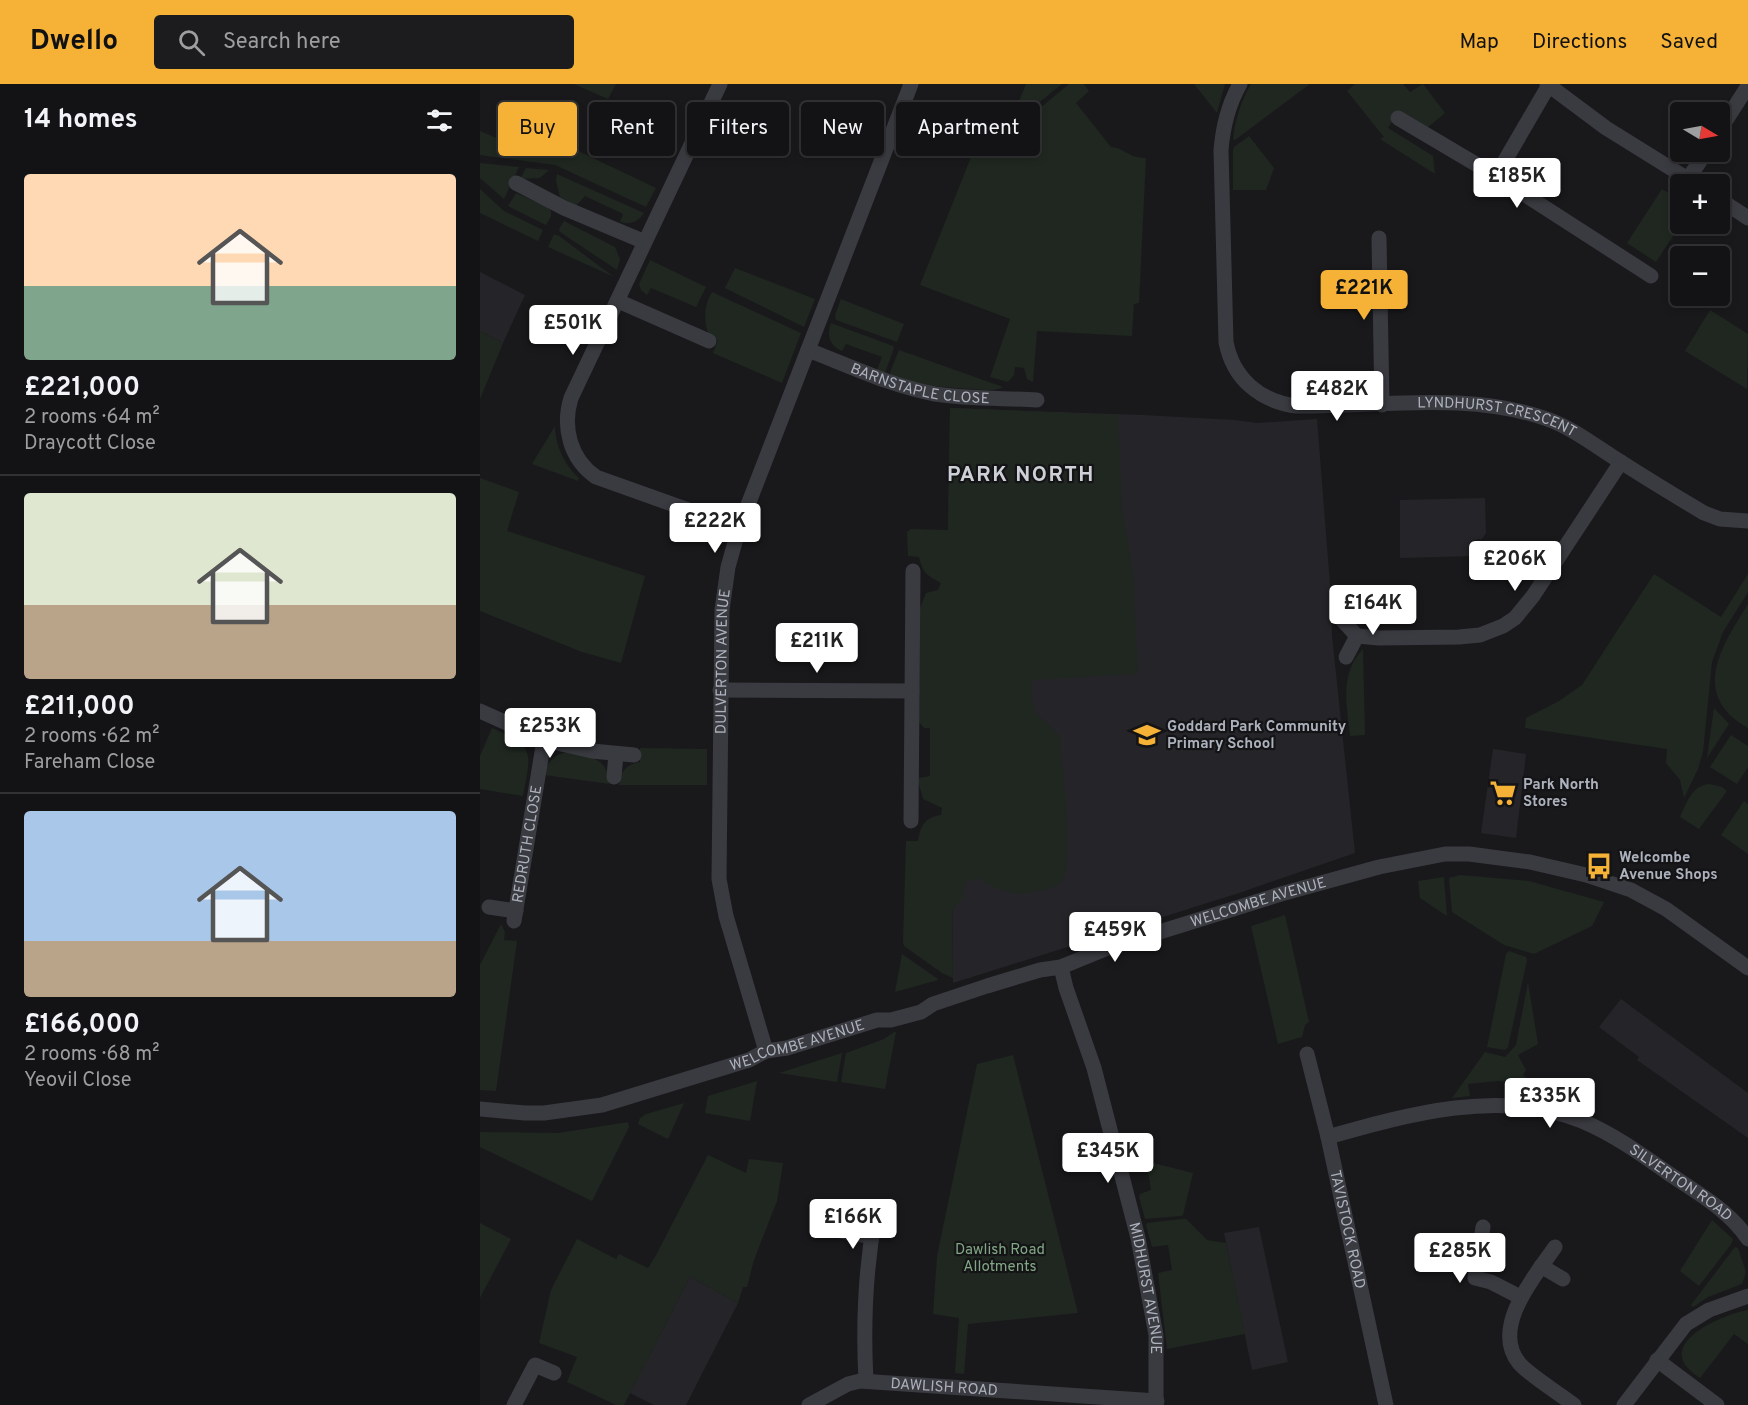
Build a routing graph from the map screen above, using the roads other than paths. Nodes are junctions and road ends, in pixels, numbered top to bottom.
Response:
1 (720, 84) edge
2 (911, 84) edge
3 (1240, 84) edge
4 (1548, 85) edge
5 (1748, 86) edge
6 (1730, 114) edge
7 (1398, 118) dead end
8 (1679, 174) edge
9 (1496, 176) junction
10 (516, 183) dead end
11 (1730, 206) edge
12 (1748, 218) edge
13 (1379, 238) dead end
14 (645, 242) junction
15 (1651, 276) dead end
16 (618, 301) junction
17 (697, 318) dead end
18 (690, 333) junction
19 (709, 341) dead end
20 (808, 350) junction
21 (1037, 400) dead end
22 (1382, 405) junction
23 (1621, 462) junction
24 (1748, 521) edge
25 (739, 528) junction
26 (913, 571) dead end
27 (1343, 621) dead end
28 (1357, 636) junction
29 (1346, 657) dead end
30 (720, 690) junction
31 (912, 691) junction
32 (480, 711) edge
33 (544, 740) junction
34 (616, 754) junction
35 (634, 755) dead end
36 (614, 777) dead end
37 (911, 820) dead end
38 (489, 907) dead end
39 (1061, 966) junction
40 (1748, 968) edge
41 (766, 1051) junction
42 (1307, 1054) dead end
43 (480, 1109) edge
44 (1328, 1137) junction
45 (875, 1217) dead end
46 (1483, 1227) dead end
47 (840, 1231) dead end
48 (872, 1237) junction
49 (1748, 1239) edge
50 (1555, 1246) dead end
51 (1541, 1266) junction
52 (1563, 1279) dead end
53 (1748, 1296) edge
54 (1520, 1297) junction
55 (1657, 1360) junction
56 (554, 1373) dead end
57 (866, 1381) junction
58 (1157, 1403) edge
59 (514, 1405) edge
60 (809, 1405) edge
61 (1386, 1405) edge
62 (1574, 1405) edge
63 (1624, 1405) edge
64 (1717, 1405) edge

1 - 14 street
2 - 20 street, DULVERTON AVENUE
3 - 22 street, LYNDHURST CRESCENT
4 - 8 street
4 - 9 street
5 - 6 street
7 - 9 street
9 - 15 street
10 - 14 street
11 - 12 street
13 - 22 street
14 - 16 street
16 - 18 street
16 - 25 street
17 - 18 street
18 - 19 street
20 - 21 street, BARNSTAPLE CLOSE
20 - 25 street, DULVERTON AVENUE
22 - 23 street, LYNDHURST CRESCENT
23 - 24 street, LYNDHURST CRESCENT
23 - 28 street
25 - 30 street, DULVERTON AVENUE
26 - 31 street
27 - 28 street
28 - 29 street
30 - 31 street
30 - 41 street, DULVERTON AVENUE
31 - 37 street
32 - 33 street
33 - 34 street
33 - 38 street, REDRUTH CLOSE
34 - 35 street
34 - 36 street
39 - 40 street, WELCOMBE AVENUE
39 - 41 street, WELCOMBE AVENUE
39 - 58 street, MIDHURST AVENUE
41 - 43 street, WELCOMBE AVENUE
42 - 44 street, TAVISTOCK ROAD
44 - 49 street, SILVERTON ROAD
44 - 61 street, TAVISTOCK ROAD
45 - 48 street
46 - 54 street
47 - 48 street
48 - 57 street
50 - 51 street
51 - 52 street
51 - 54 street
53 - 55 street
54 - 62 street
55 - 63 street
55 - 64 street
56 - 59 street
57 - 58 street, DAWLISH ROAD
57 - 60 street, DAWLISH ROAD

